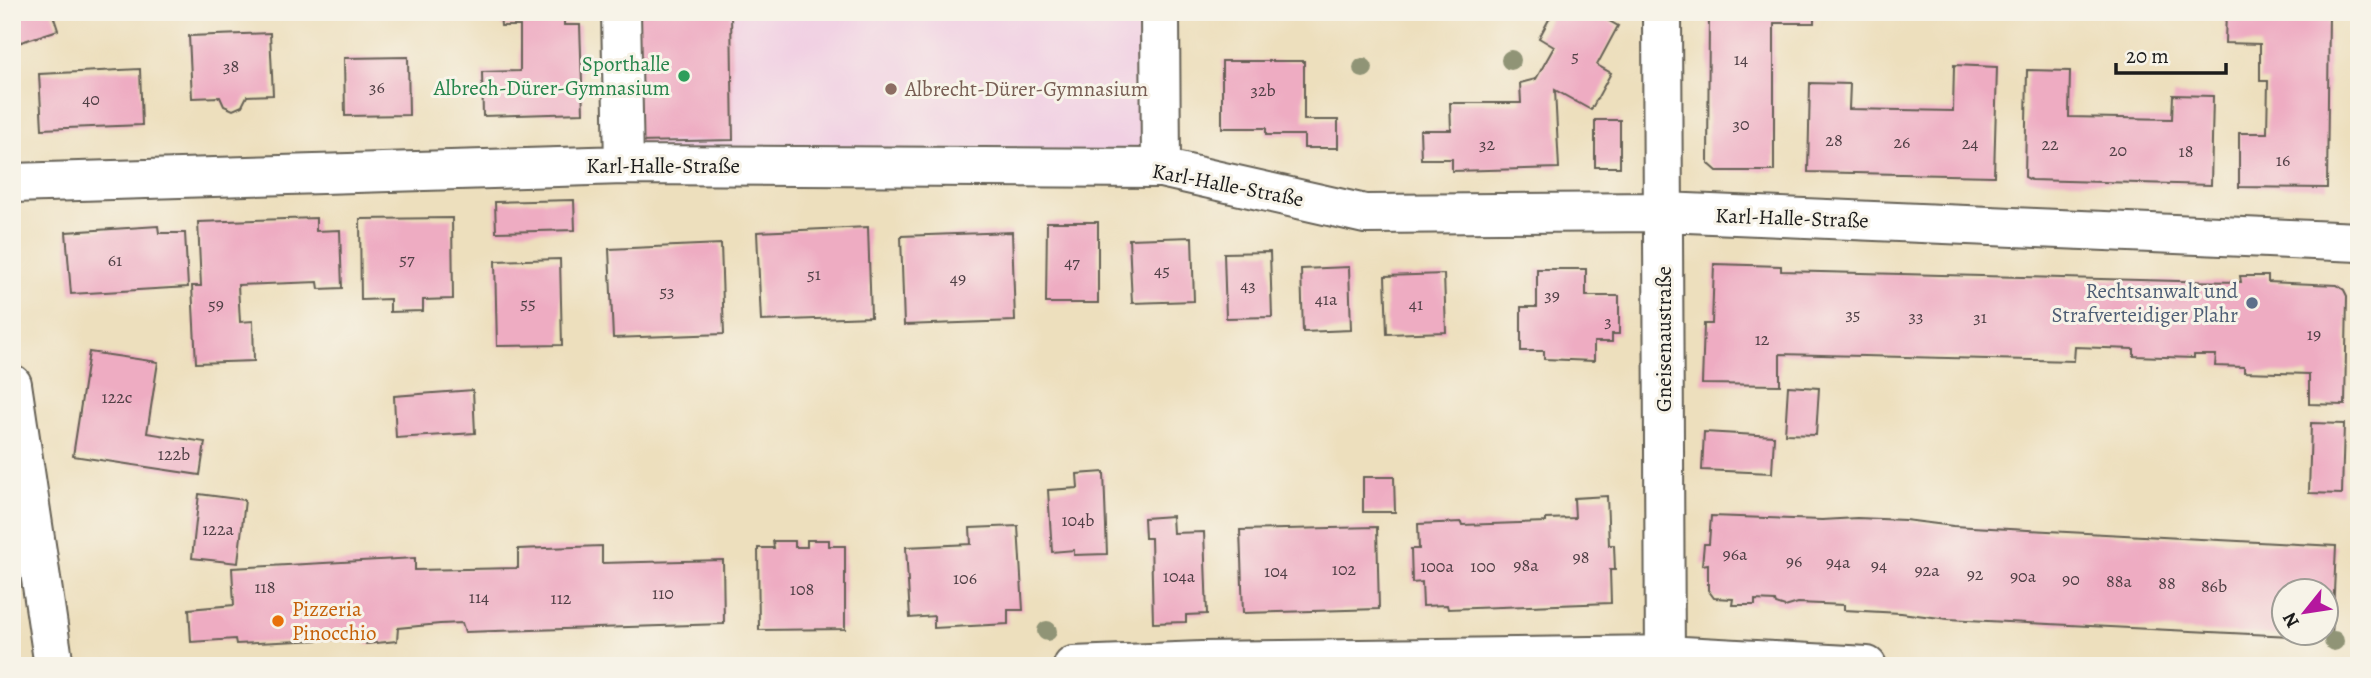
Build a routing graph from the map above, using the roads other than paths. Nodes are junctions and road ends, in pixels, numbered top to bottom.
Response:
1 (621, 12) edge
2 (1160, 12) edge
3 (1662, 12) edge
4 (624, 165) junction
5 (1161, 168) junction
6 (12, 183) edge
7 (1664, 212) junction
8 (2359, 242) edge
9 (12, 384) edge
10 (1665, 660) edge
11 (54, 666) edge
12 (1073, 666) edge
13 (1867, 666) edge

1 - 4 street
2 - 5 street
3 - 7 street, Gneisenaustraße
4 - 5 street, Karl-Halle-Straße
4 - 6 street, Karl-Halle-Straße
5 - 7 street, Karl-Halle-Straße
7 - 8 street, Karl-Halle-Straße
7 - 10 street, Gneisenaustraße
9 - 11 street
10 - 12 street
10 - 13 street

